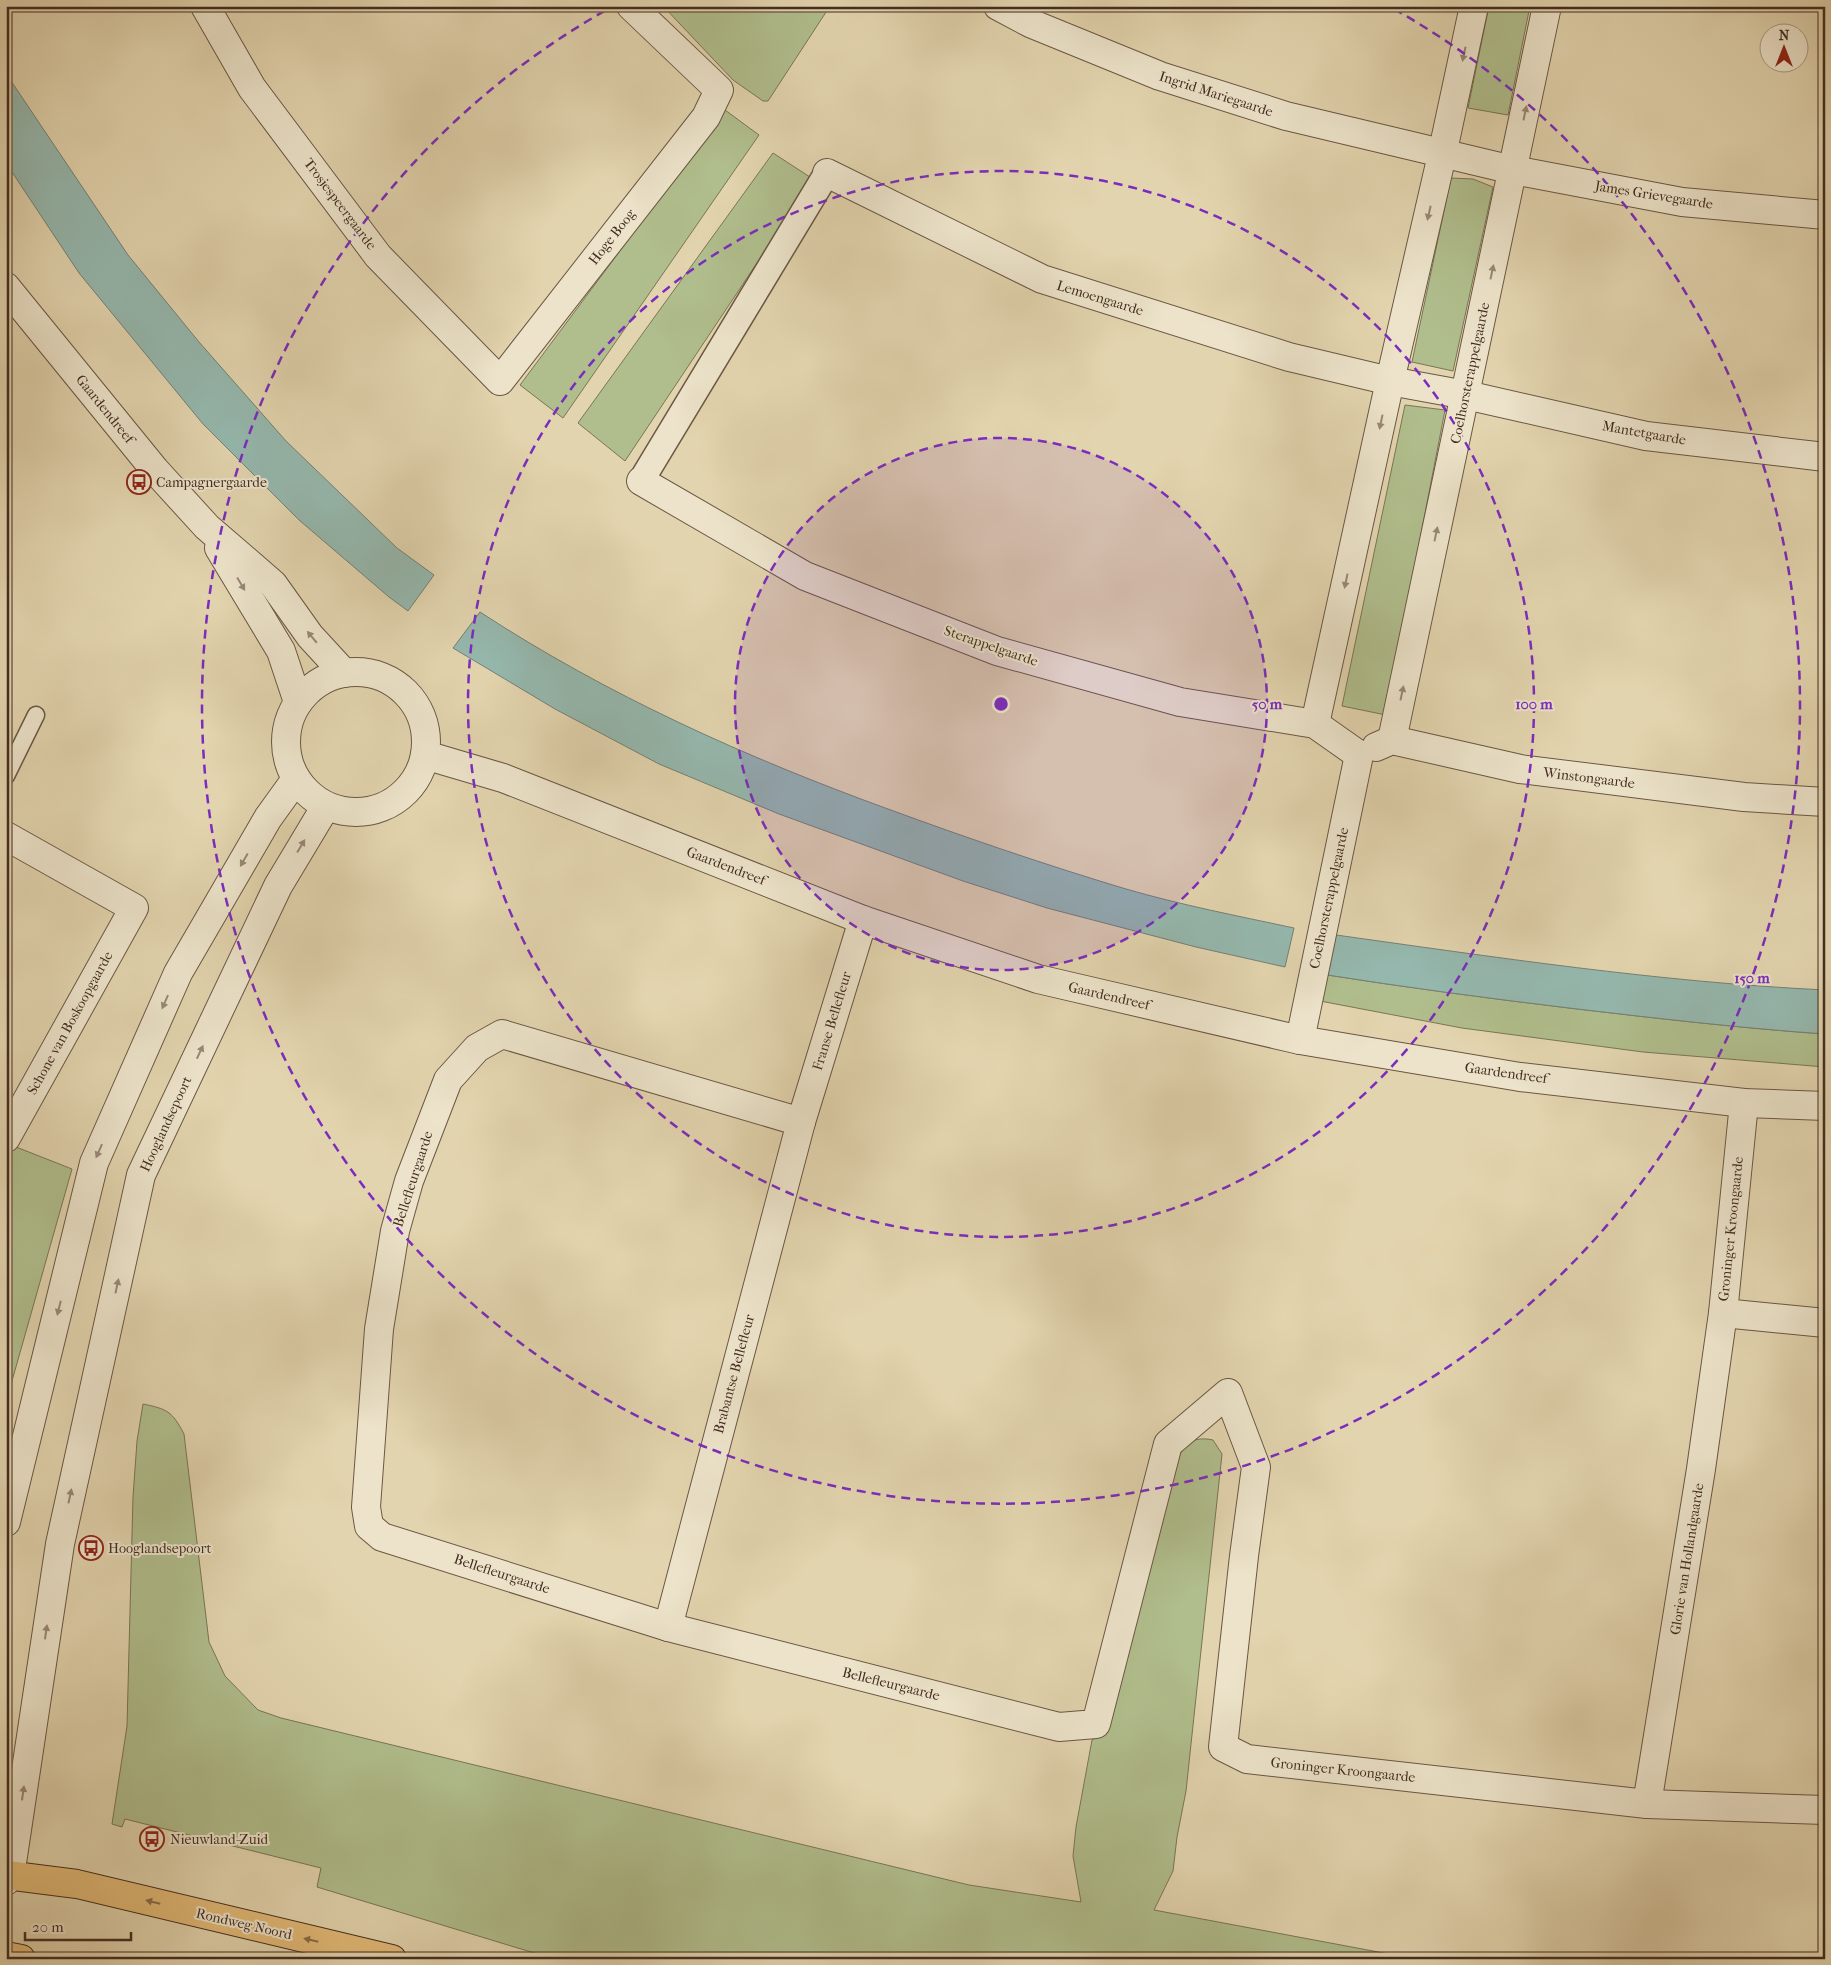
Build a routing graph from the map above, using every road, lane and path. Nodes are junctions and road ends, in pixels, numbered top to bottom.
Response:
1 (205, 6) edge
2 (631, 6) edge
3 (998, 6) edge
4 (1474, 6) edge
5 (1547, 6) edge
6 (1442, 155) junction
7 (1513, 170) junction
8 (827, 173) joint
9 (1825, 215) edge
10 (6, 287) edge
11 (500, 381) joint
12 (1390, 381) junction
13 (1466, 394) junction
14 (1825, 457) edge
15 (641, 481) joint
16 (207, 527) junction
17 (344, 673) junction
18 (298, 702) junction
19 (36, 715) dead end
20 (1315, 724) junction
21 (1392, 740) junction
22 (425, 755) junction
23 (1359, 755) junction
24 (6, 776) edge
25 (296, 779) junction
26 (1825, 802) edge
27 (326, 806) junction
28 (6, 836) edge
29 (863, 920) junction
30 (1300, 1040) junction
31 (1744, 1103) junction
32 (1825, 1106) edge
33 (802, 1122) junction
34 (6, 1138) edge
35 (1723, 1313) junction
36 (1825, 1323) edge
37 (1228, 1393) joint
38 (6, 1522) edge
39 (668, 1627) junction
40 (1647, 1804) junction
41 (1825, 1810) edge
42 (7, 1877) edge
43 (6, 1956) edge
44 (21, 1959) edge
45 (392, 1959) edge

1 - 11 street, Trosjespeergaarde
2 - 11 street, Hoge Boog
3 - 6 street, Ingrid Mariegaarde
4 -> 6 street
7 -> 5 street, Coelhorsterappelgaarde
6 - 7 street, Ingrid Mariegaarde
6 -> 12 street
7 - 9 street, James Grievegaarde
13 -> 7 street, Coelhorsterappelgaarde
8 - 12 street, Lemoengaarde
8 - 15 street
10 - 16 street, Gaardendreef
12 - 13 street, Lemoengaarde
12 -> 20 street
13 - 14 street, Mantetgaarde
21 -> 13 street, Coelhorsterappelgaarde
15 - 20 street, Sterappelgaarde
17 -> 16 street, Gaardendreef
16 -> 18 street, Gaardendreef
17 - 18 street
17 - 22 street
18 - 25 street
19 - 24 lane
20 - 23 street, Sterappelgaarde
21 - 23 street
21 - 26 street, Winstongaarde
22 - 27 street
22 - 29 street, Gaardendreef
23 - 30 street, Coelhorsterappelgaarde
25 - 27 street
25 -> 38 street
42 -> 27 street, Hooglandsepoort
28 - 34 street, Schone van Boskoopgaarde
29 - 30 street, Gaardendreef
29 - 33 street, Franse Bellefleur
30 - 31 street, Gaardendreef
31 - 32 street, Gaardendreef
31 - 35 street, Groninger Kroongaarde
33 - 39 street, Brabantse Bellefleur
33 - 39 street, Bellefleurgaarde
35 - 36 street, Groninger Kroongaarde
35 - 40 street, Glorie van Hollandgaarde
37 - 39 street, Bellefleurgaarde
37 - 40 street, Groninger Kroongaarde
40 - 41 street, Groninger Kroongaarde
45 -> 42 main road, Rondweg Noord
43 - 44 main road

